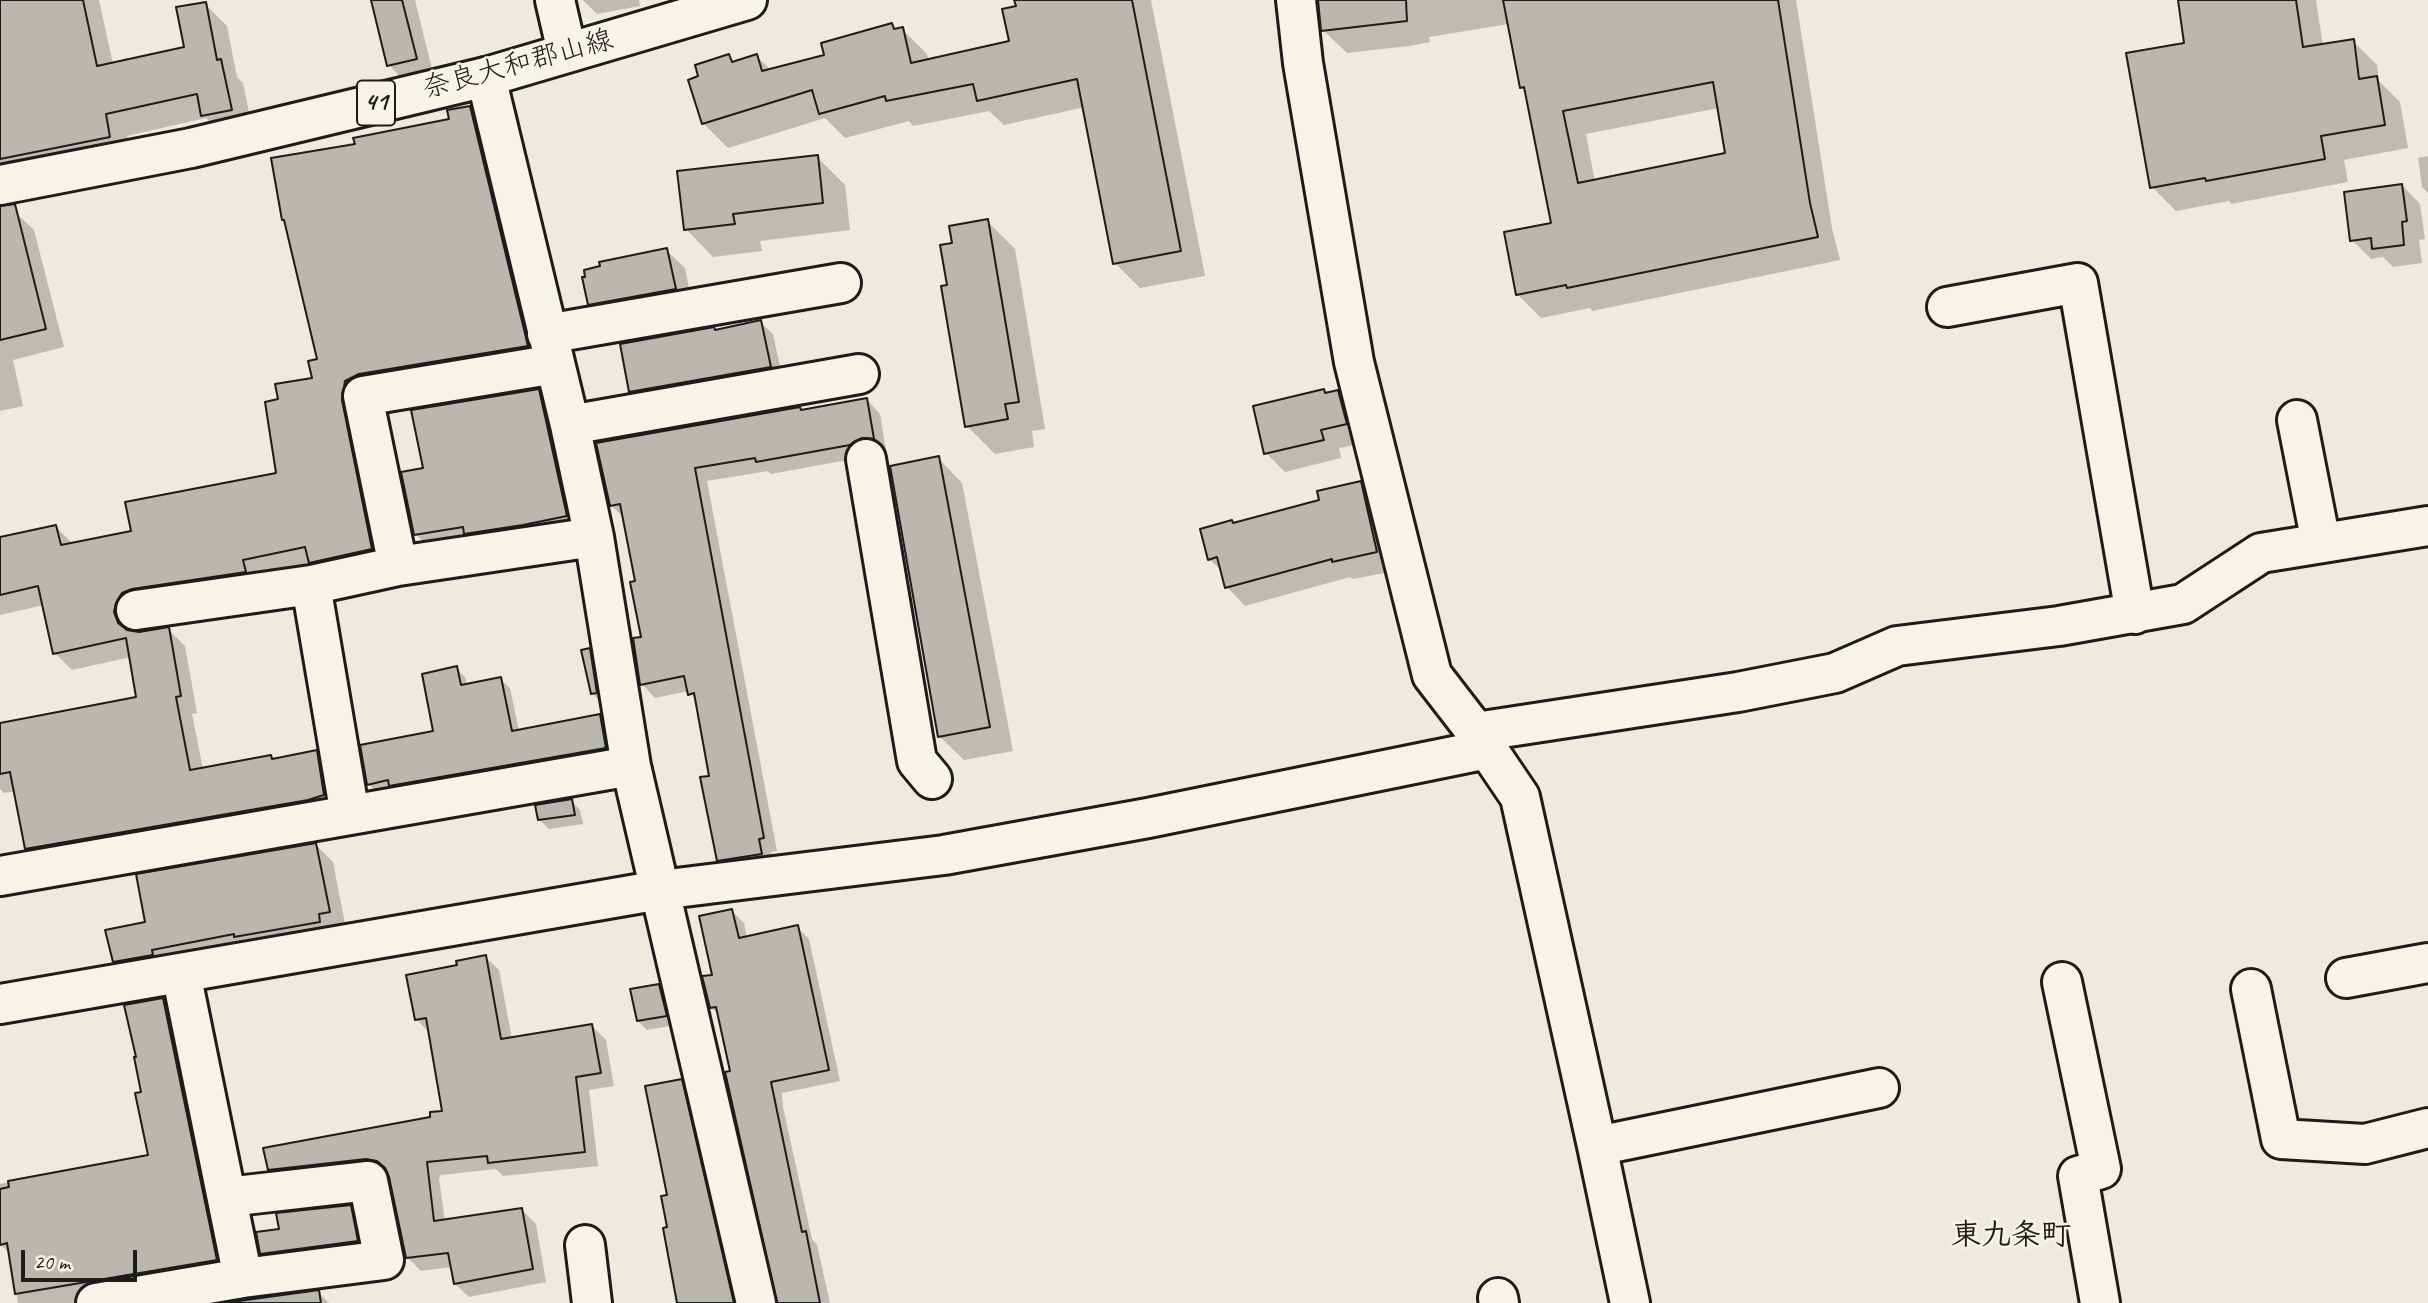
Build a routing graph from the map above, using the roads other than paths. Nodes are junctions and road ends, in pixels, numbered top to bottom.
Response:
1 (555, 0) edge
2 (1296, 0) edge
3 (732, 2) edge
4 (567, 52) junction
5 (486, 76) junction
6 (0, 185) edge
7 (841, 283) dead end
8 (1947, 307) dead end
9 (551, 349) junction
10 (859, 374) dead end
11 (2297, 420) dead end
12 (570, 425) junction
13 (866, 459) dead end
14 (2428, 526) edge
15 (594, 537) junction
16 (2322, 543) junction
17 (398, 566) junction
18 (311, 585) junction
19 (136, 610) dead end
20 (2135, 614) junction
21 (1482, 741) junction
22 (631, 766) junction
23 (932, 779) dead end
24 (349, 815) junction
25 (0, 876) edge
26 (660, 890) junction
27 (2428, 963) edge
28 (181, 973) junction
29 (2346, 978) dead end
30 (2062, 982) dead end
31 (2251, 989) dead end
32 (0, 1004) edge
33 (1879, 1088) dead end
34 (2428, 1128) edge
35 (1597, 1146) junction
36 (227, 1197) junction
37 (585, 1245) dead end
38 (243, 1278) junction
39 (96, 1303) edge
40 (592, 1303) edge
41 (756, 1303) edge
42 (1630, 1303) edge
43 (2100, 1303) edge

1 - 4 street
2 - 21 street
3 - 4 street, 奈良大和郡山線 / 41
4 - 5 street, 奈良大和郡山線 / 41
5 - 6 street, 奈良大和郡山線 / 41
5 - 9 street
7 - 9 street
8 - 20 street
9 - 12 street
9 - 17 street
10 - 12 street
11 - 16 street
12 - 15 street
13 - 23 street
14 - 16 street
15 - 17 street
15 - 22 street
16 - 20 street
17 - 18 street
18 - 19 street
18 - 24 street
20 - 21 street
21 - 26 street
21 - 35 street
22 - 24 street
22 - 26 street
24 - 25 street
26 - 28 street
26 - 41 street
27 - 29 street
28 - 32 street
28 - 36 street
30 - 43 street
31 - 34 street
33 - 35 street
35 - 42 street
36 - 38 street
36 - 38 street
37 - 40 street
38 - 39 street

